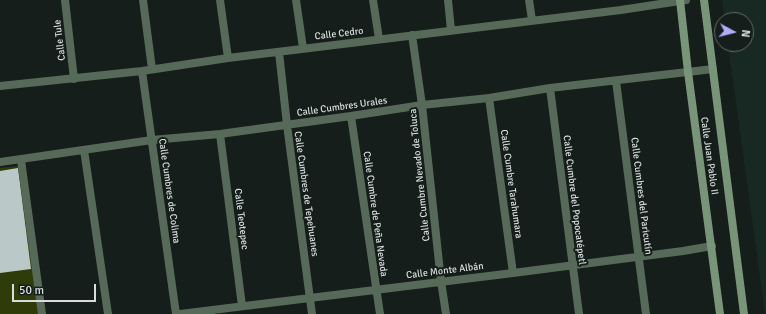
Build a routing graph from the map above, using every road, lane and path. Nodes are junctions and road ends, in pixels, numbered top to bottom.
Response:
1 (65, 0) edge
2 (143, 0) edge
3 (220, 0) edge
4 (296, 0) edge
5 (373, 0) edge
6 (448, 0) edge
7 (529, 0) edge
8 (682, 0) edge
9 (704, 0) edge
10 (532, 20) junction
11 (451, 30) junction
12 (412, 35) junction
13 (378, 39) junction
14 (303, 48) junction
15 (279, 52) junction
16 (228, 58) junction
17 (152, 69) junction
18 (713, 69) junction
19 (142, 71) junction
20 (688, 72) junction
21 (74, 78) junction
22 (616, 81) junction
23 (0, 86) edge
24 (550, 88) junction
25 (489, 98) junction
26 (422, 105) junction
27 (351, 116) junction
28 (287, 125) junction
29 (220, 134) junction
30 (152, 140) junction
31 (84, 150) junction
32 (21, 160) junction
33 (0, 162) edge
34 (712, 246) junction
35 (638, 256) junction
36 (572, 265) junction
37 (513, 273) junction
38 (441, 281) junction
39 (376, 290) junction
40 (310, 298) junction
41 (242, 306) junction
42 (42, 314) edge
43 (108, 314) edge
44 (176, 314) edge
45 (180, 314) edge
46 (312, 314) edge
47 (380, 314) edge
48 (446, 314) edge
49 (579, 314) edge
50 (646, 314) edge
51 (720, 314) edge
52 (744, 314) edge

1 - 21 street, Calle Tule
2 - 17 street
3 - 16 street
4 - 14 street
5 - 13 street
6 - 11 street
7 - 10 street
8 - 10 street, Calle Cedro
8 - 20 main road, Calle Juan Pablo II
9 - 18 main road, Calle Juan Pablo II
10 - 11 street, Calle Cedro
11 - 12 street, Calle Cedro
12 - 13 street, Calle Cedro
12 - 26 street, Calle Cumbre Nevado de Toluca
13 - 14 street, Calle Cedro
14 - 15 street, Calle Cedro
15 - 16 street, Calle Cedro
15 - 28 street, Calle Cumbres de Tepehuanes
16 - 17 street, Calle Cedro
17 - 19 street, Calle Cedro
18 - 20 street, Calle Cumbres Urales
18 - 52 main road, Calle Juan Pablo II
19 - 21 street, Calle Cedro
19 - 30 street, Calle Cumbres de Colima
20 - 22 street, Calle Cumbres Urales
20 - 34 main road, Calle Juan Pablo II
21 - 23 street, Calle Cedro
22 - 24 street, Calle Cumbres Urales
22 - 35 street, Calle Cumbres del Paricutín
24 - 25 street, Calle Cumbres Urales
24 - 36 street, Calle Cumbre del Popocatépetl
25 - 26 street, Calle Cumbres Urales
25 - 37 street, Calle Cumbre Tarahumara
26 - 27 street, Calle Cumbres Urales
26 - 38 street, Calle Cumbre Nevado de Toluca
27 - 28 street, Calle Cumbres Urales
27 - 39 street, Calle Cumbre de Peña Nevada
28 - 29 street, Calle Cumbres Urales
28 - 40 street, Calle Cumbres de Tepehuanes
29 - 30 street, Calle Cumbres Urales
29 - 41 street, Calle Teotepec
30 - 31 street, Calle Cumbres Urales
30 - 44 street, Calle Cumbres de Colima
31 - 32 street, Calle Cumbres Urales
31 - 43 street
32 - 33 street, Calle Cumbres Urales
32 - 42 street
34 - 35 street, Calle Monte Albán
34 - 51 main road, Calle Juan Pablo II
35 - 36 street, Calle Monte Albán
35 - 50 street, Calle Cumbres del Paricutín
36 - 37 street, Calle Monte Albán
36 - 49 street, Calle Cumbre del Popocatépetl
37 - 38 street, Calle Monte Albán
38 - 39 street, Calle Monte Albán
38 - 48 street, Calle Cumbre Nevado de Toluca
39 - 40 street, Calle Monte Albán
39 - 47 street, Calle Cumbre de Peña Nevada
40 - 41 street, Calle Monte Albán
40 - 46 street, Calle Cumbres de Tepehuanes
41 - 45 street, Calle Monte Albán

